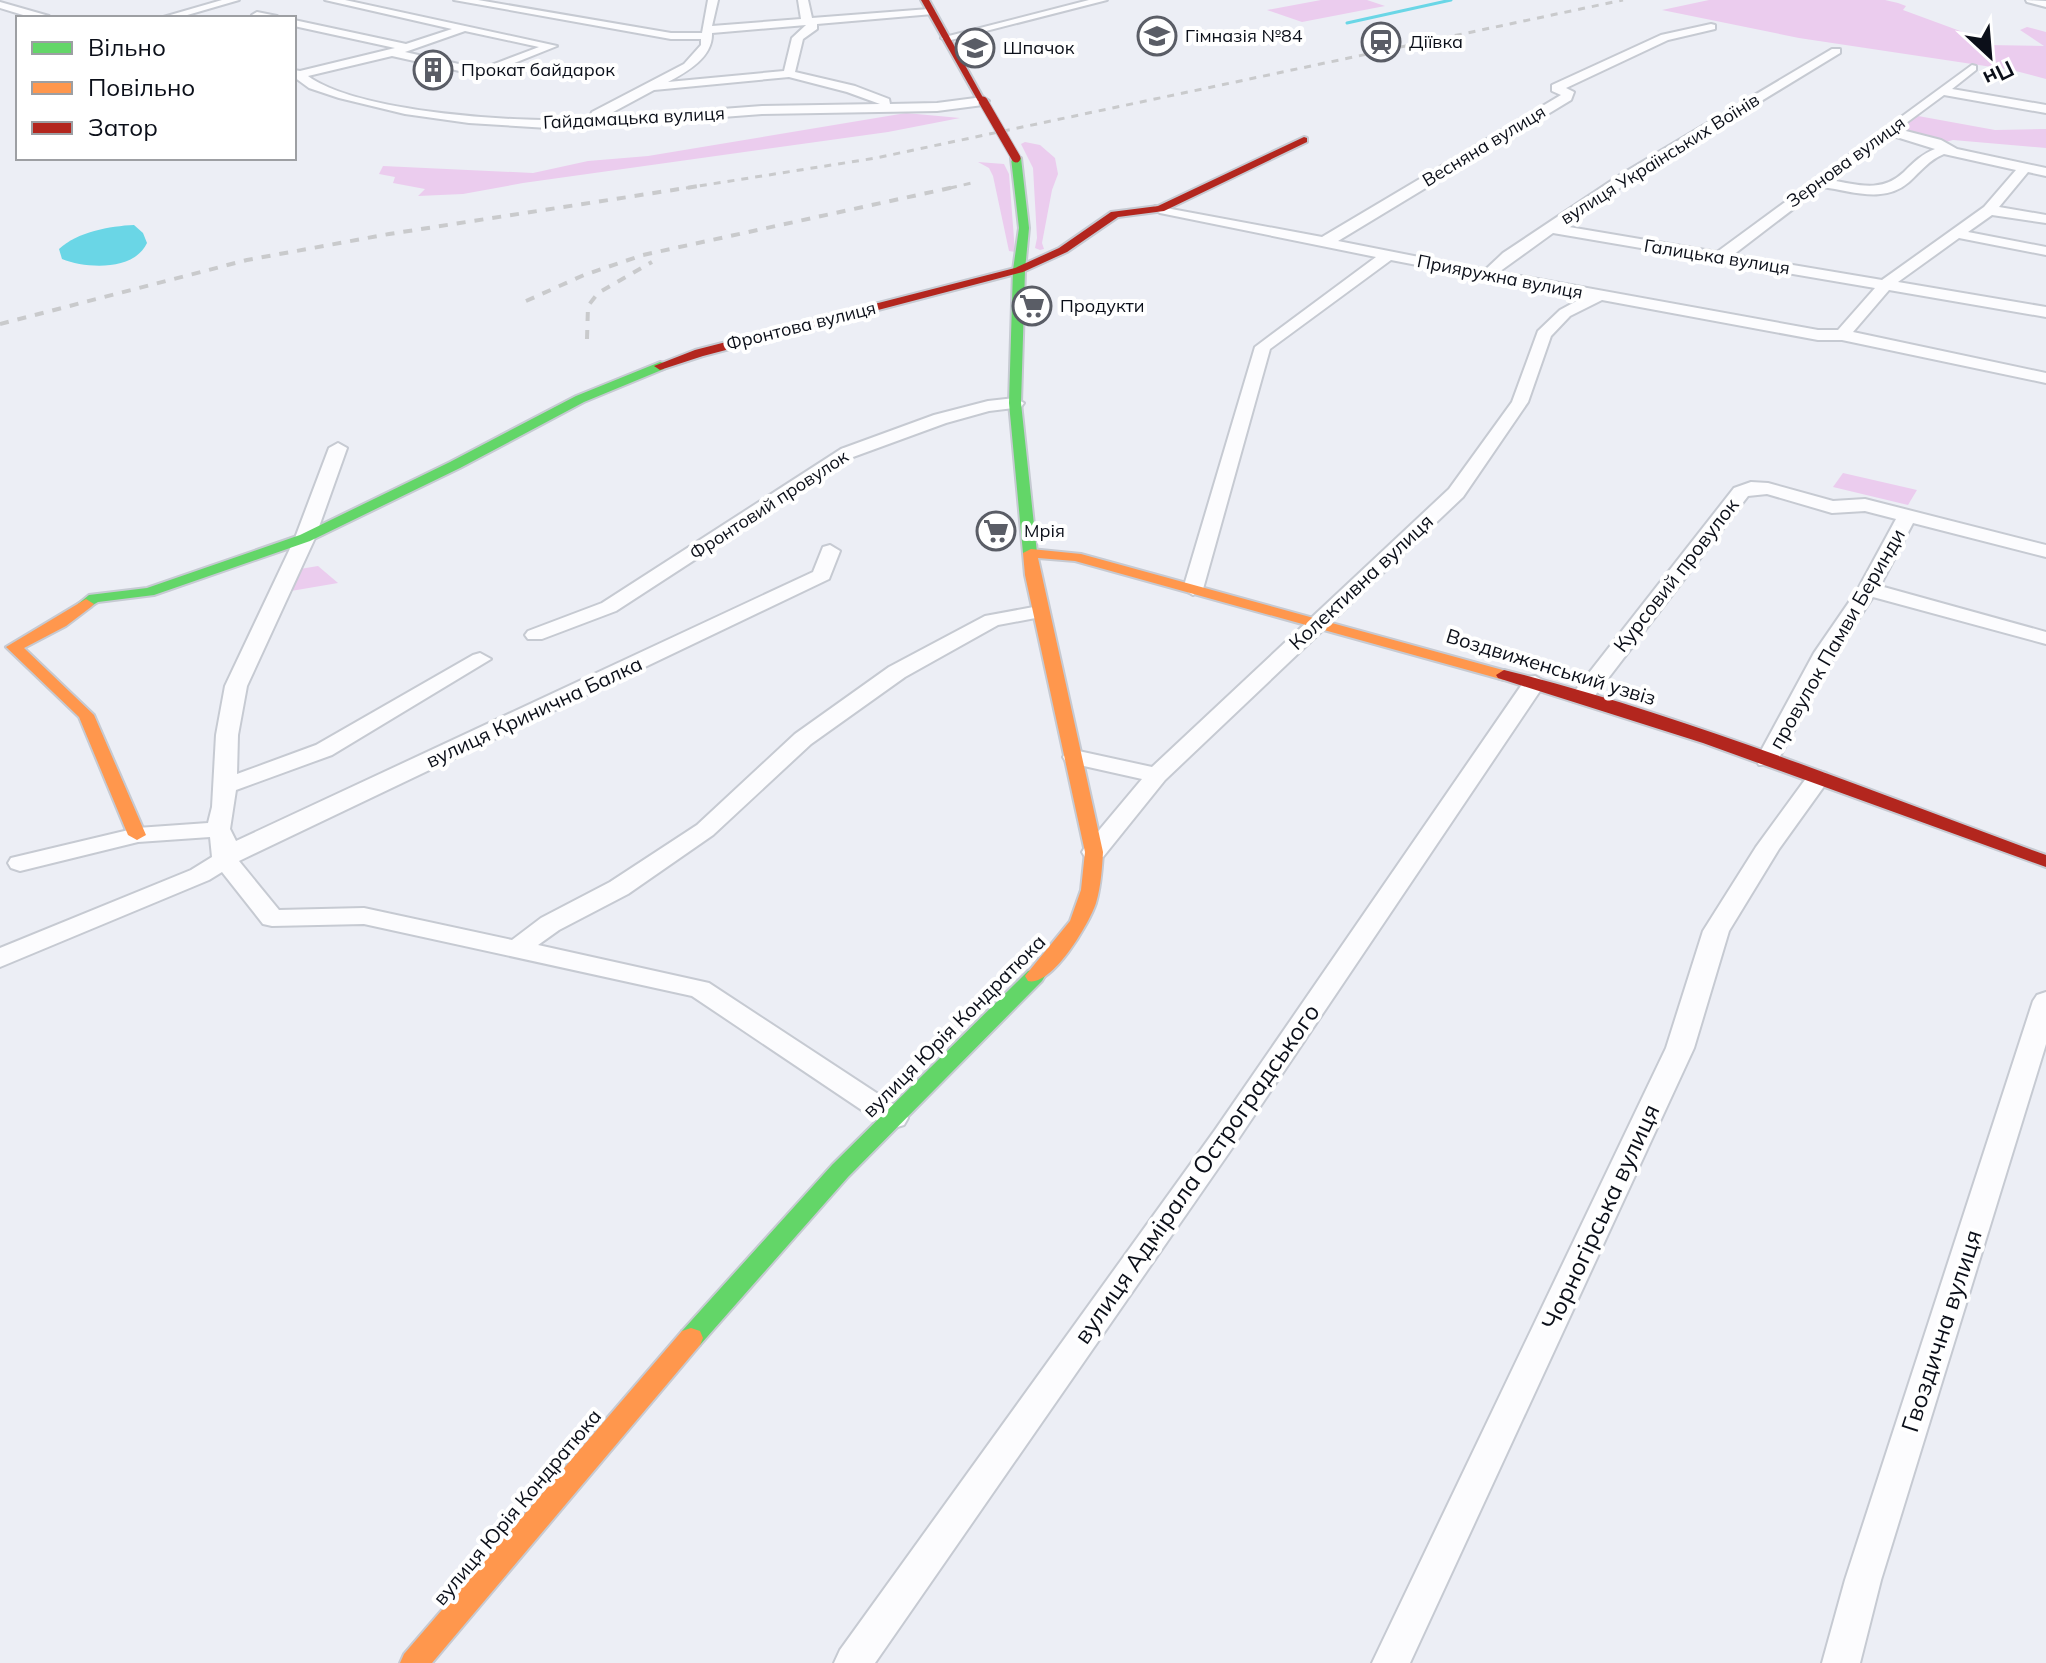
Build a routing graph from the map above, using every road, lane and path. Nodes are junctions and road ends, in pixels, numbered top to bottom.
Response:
1 (208, 0) edge
2 (330, 0) edge
3 (459, 0) edge
4 (713, 0) edge
5 (803, 0) edge
6 (1102, 0) edge
7 (2031, 0) edge
8 (228, 1) edge
9 (2046, 4) edge
10 (0, 5) edge
11 (927, 6) edge
12 (257, 15) dead end
13 (38, 16) edge
14 (172, 16) edge
15 (262, 16) edge
16 (808, 20) junction
17 (296, 24) edge
18 (1711, 27) dead end
19 (461, 29) junction
20 (708, 33) junction
21 (947, 38) junction
22 (398, 50) junction
23 (1836, 51) dead end
24 (1972, 68) dead end
25 (297, 74) edge
26 (789, 74) junction
27 (651, 88) junction
28 (1943, 91) junction
29 (983, 101) junction
30 (896, 106) junction
31 (2046, 109) edge
32 (594, 123) junction
33 (1889, 131) junction
34 (1304, 140) dead end
35 (1944, 150) junction
36 (2024, 168) junction
37 (2046, 172) edge
38 (1818, 182) junction
39 (1160, 209) junction
40 (1989, 210) junction
41 (2046, 219) edge
42 (1550, 228) junction
43 (1959, 234) junction
44 (1325, 242) junction
45 (2046, 251) edge
46 (1387, 256) junction
47 (1720, 257) junction
48 (1019, 270) junction
49 (1490, 273) junction
50 (1885, 285) junction
51 (1598, 296) junction
52 (2046, 312) edge
53 (1842, 335) junction
54 (2046, 378) edge
55 (1015, 403) junction
56 (338, 448) dead end
57 (1902, 526) junction
58 (305, 538) junction
59 (830, 551) dead end
60 (2046, 551) edge
61 (1031, 553) junction
62 (1193, 589) junction
63 (1868, 589) junction
64 (1039, 612) junction
65 (1315, 622) junction
66 (535, 635) dead end
67 (2046, 638) edge
68 (480, 659) dead end
69 (1535, 682) junction
70 (1582, 697) junction
71 (1074, 757) junction
72 (1767, 760) junction
73 (1157, 775) junction
74 (1818, 778) junction
75 (224, 787) junction
76 (218, 829) junction
77 (137, 835) junction
78 (1094, 852) junction
79 (224, 859) junction
80 (2046, 861) edge
81 (20, 863) dead end
82 (518, 948) junction
83 (0, 958) edge
84 (2046, 1001) edge
85 (894, 1118) junction
86 (414, 1663) edge
87 (853, 1663) edge
88 (1391, 1663) edge
89 (1841, 1663) edge

1 - 8 street
2 - 19 street
3 - 20 street
4 - 20 street
5 - 16 street
6 - 21 street
7 - 9 street
8 - 14 street
10 - 13 street
11 - 16 street
11 - 21 street, вулиця Юрія Кондратюка
12 - 15 street
16 - 20 street
16 - 26 street
17 - 22 street
18 - 44 street, Весняна вулиця
19 - 22 street
19 - 22 street
20 - 27 street
21 - 29 street, вулиця Юрія Кондратюка
22 - 25 street
23 - 42 street, вулиця Українських Воїнів
24 - 28 street, Зернова вулиця
25 - 32 street, Гайдамацька вулиця
26 - 27 street
26 - 30 street
27 - 32 street
28 - 31 street
28 - 33 street, Зернова вулиця
29 - 30 street, Гайдамацька вулиця
29 - 48 street, вулиця Юрія Кондратюка, bridge
30 - 32 street, Гайдамацька вулиця
33 - 35 street
33 - 38 street, Зернова вулиця
34 - 39 street, Фронтова вулиця
35 - 36 street
35 - 38 street
36 - 37 street
36 - 40 street
38 - 47 street, Зернова вулиця
39 - 44 street, Прияружна вулиця
39 - 48 street, Фронтова вулиця
40 - 41 street
40 - 43 street
42 - 47 street, Галицька вулиця
42 - 49 street, вулиця Українських Воїнів
43 - 45 street
43 - 50 street
44 - 46 street, Прияружна вулиця
46 - 49 street, Прияружна вулиця
46 - 62 street
47 - 50 street, Галицька вулиця
48 - 55 street, вулиця Юрія Кондратюка
48 - 58 street, Фронтова вулиця
49 - 51 street, Прияружна вулиця
50 - 52 street, Галицька вулиця
50 - 53 street
51 - 53 street, Прияружна вулиця
51 - 65 street, Колективна вулиця
53 - 54 street, Прияружна вулиця
55 - 61 street, вулиця Юрія Кондратюка
55 - 66 street, Фронтовий провулок
56 - 58 street
57 - 60 street
57 - 63 street, провулок Памви Беринди
57 - 70 street, Курсовий провулок
58 - 75 street
58 - 77 street, Фронтова вулиця
59 - 79 street, вулиця Кринична Балка
61 - 62 street, Воздвиженський узвіз
61 - 64 street, вулиця Юрія Кондратюка
62 - 65 street, Воздвиженський узвіз
63 - 67 street
63 - 72 street, провулок Памви Беринди
64 - 71 street, вулиця Юрія Кондратюка
64 - 82 street
65 - 69 street, Воздвиженський узвіз
65 - 73 street, Колективна вулиця
68 - 75 street
69 - 70 street, Воздвиженський узвіз
69 - 87 street, вулиця Адмірала Остроградського
70 - 72 street, Воздвиженський узвіз
71 - 73 street
71 - 78 street, вулиця Юрія Кондратюка
72 - 74 street, Воздвиженський узвіз
73 - 78 street, Колективна вулиця
74 - 80 street, Воздвиженський узвіз
74 - 88 street, Чорногірська вулиця
75 - 76 street
76 - 77 street
76 - 79 street
77 - 81 street
78 - 85 street, вулиця Юрія Кондратюка
79 - 82 street
79 - 83 street, вулиця Кринична Балка
82 - 85 street
84 - 89 street, Гвоздична вулиця
85 - 86 street, вулиця Юрія Кондратюка

